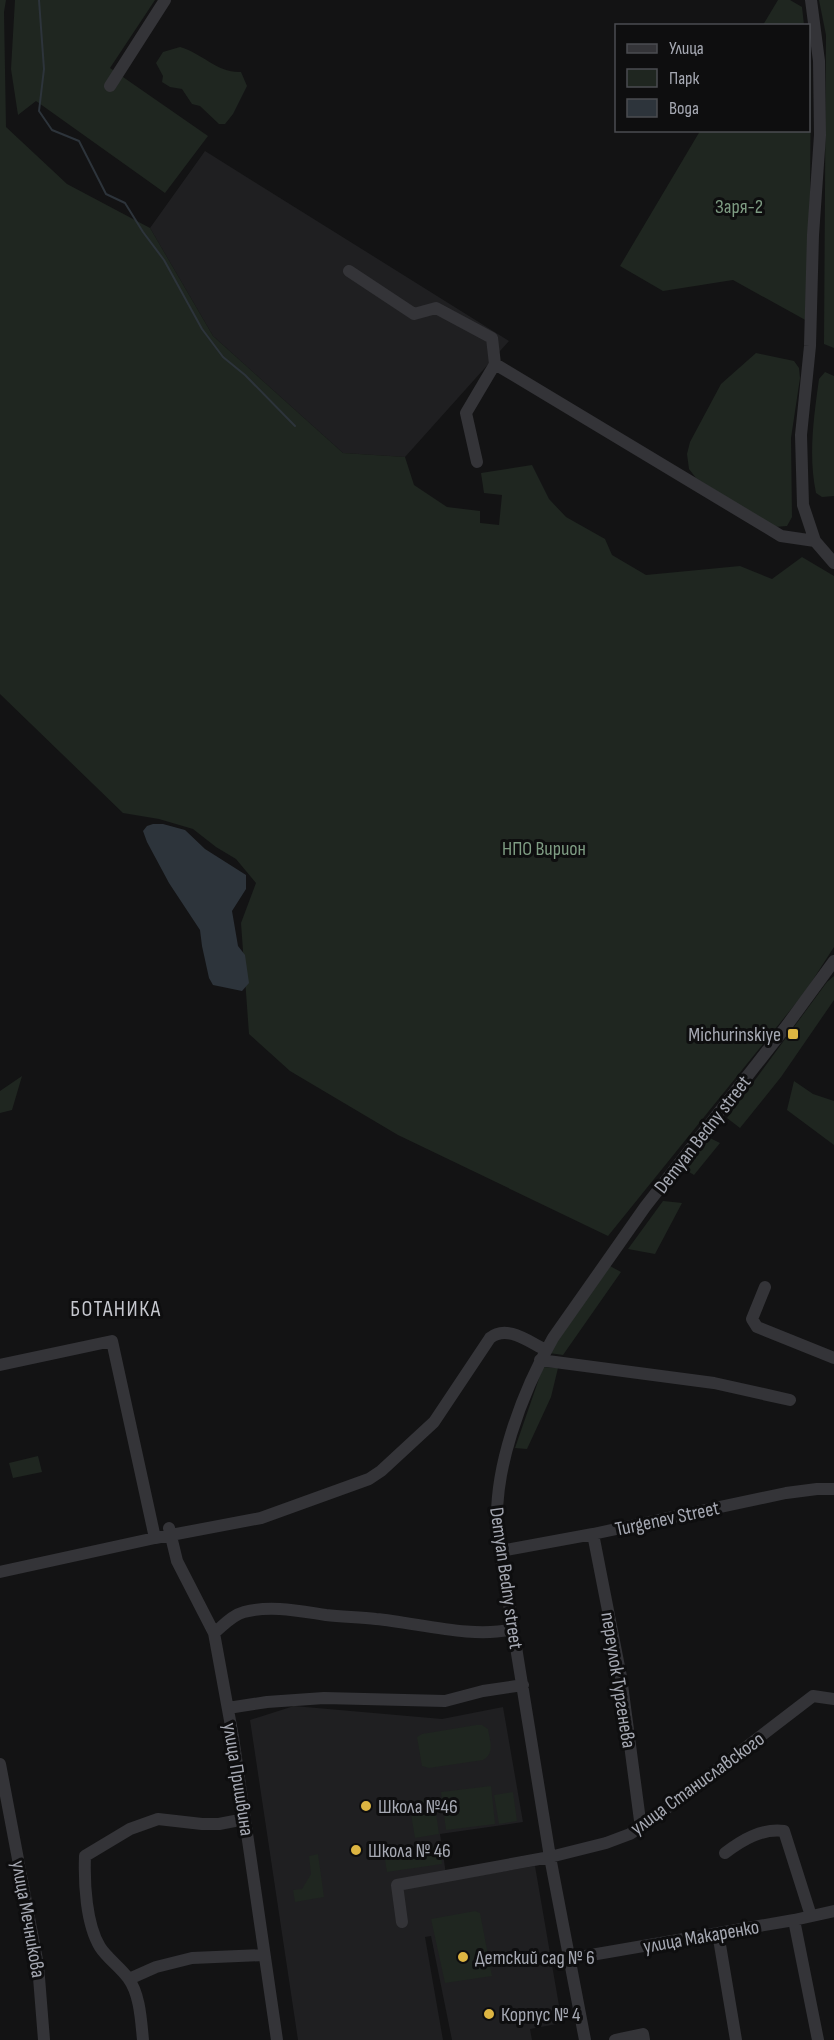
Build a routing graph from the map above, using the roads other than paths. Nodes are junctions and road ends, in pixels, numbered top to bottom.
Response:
1 (165, 0) edge
2 (811, 0) edge
3 (111, 86) dead end
4 (349, 271) dead end
5 (495, 364) junction
6 (477, 462) dead end
7 (814, 541) junction
8 (834, 563) edge
9 (834, 961) edge
10 (765, 1287) dead end
11 (543, 1355) junction
12 (834, 1358) edge
13 (0, 1365) edge
14 (790, 1400) dead end
15 (834, 1489) edge
16 (170, 1532) junction
17 (593, 1533) junction
18 (155, 1538) junction
19 (500, 1551) junction
20 (0, 1572) edge
21 (513, 1629) junction
22 (214, 1633) junction
23 (523, 1685) junction
24 (834, 1699) edge
25 (228, 1708) junction
26 (0, 1764) edge
27 (245, 1819) junction
28 (640, 1828) junction
29 (725, 1853) dead end
30 (550, 1857) junction
31 (834, 1911) edge
32 (810, 1916) junction
33 (794, 1920) junction
34 (402, 1922) dead end
35 (718, 1933) junction
36 (264, 1955) junction
37 (568, 1959) junction
38 (129, 1979) junction
39 (644, 2037) edge
40 (44, 2040) edge
41 (142, 2040) edge
42 (277, 2040) edge
43 (585, 2040) edge
44 (615, 2040) edge
45 (736, 2040) edge
46 (818, 2040) edge

1 - 3 street
2 - 7 street
4 - 5 street
5 - 6 street
5 - 7 street
7 - 8 street
9 - 11 street, Demyan Bedny street
10 - 12 street
11 - 14 street
11 - 16 street
11 - 19 street, Demyan Bedny street
13 - 18 street
15 - 17 street, Turgenev Street
16 - 18 street
16 - 22 street, улица Пришвина
17 - 19 street, Turgenev Street
17 - 28 street, переулок Тургенева
18 - 20 street
19 - 21 street, Demyan Bedny street
21 - 22 street
21 - 23 street, Demyan Bedny street
22 - 25 street, улица Пришвина
23 - 25 street
23 - 30 street, Demyan Bedny street
24 - 28 street, улица Станиславского
25 - 27 street, улица Пришвина
26 - 40 street, улица Мечникова
27 - 36 street, улица Пришвина
27 - 38 street
28 - 30 street, улица Станиславского
29 - 32 street
30 - 34 street, улица Станиславского
30 - 37 street, Demyan Bedny street
31 - 32 street, улица Макаренко
32 - 33 street, улица Макаренко
33 - 35 street, улица Макаренко
33 - 46 street
35 - 37 street, улица Макаренко
35 - 45 street
36 - 38 street
36 - 42 street, улица Пришвина
37 - 43 street, Demyan Bedny street
38 - 41 street
39 - 44 street

